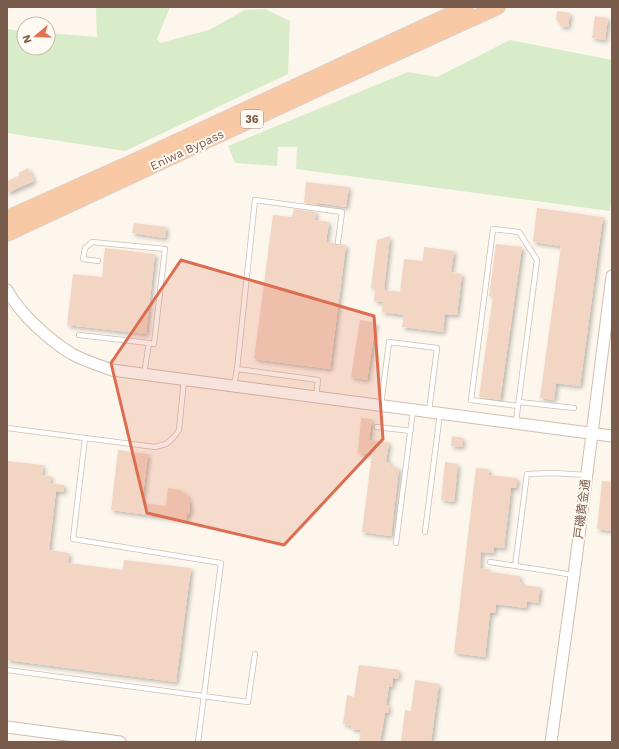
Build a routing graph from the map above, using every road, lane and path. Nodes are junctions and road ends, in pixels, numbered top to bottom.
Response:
1 (466, 7) edge
2 (498, 7) edge
3 (7, 218) edge
4 (7, 234) edge
5 (338, 242) dead end
6 (98, 261) dead end
7 (612, 276) edge
8 (7, 290) edge
9 (79, 335) dead end
10 (149, 343) junction
11 (237, 369) junction
12 (144, 374) junction
13 (184, 380) junction
14 (234, 386) junction
15 (316, 397) junction
16 (519, 404) junction
17 (381, 405) junction
18 (574, 408) dead end
19 (413, 410) junction
20 (435, 412) junction
21 (516, 423) junction
22 (377, 427) dead end
23 (7, 428) edge
24 (410, 431) junction
25 (592, 433) junction
26 (612, 436) edge
27 (85, 438) junction
28 (587, 475) junction
29 (425, 532) dead end
30 (396, 543) dead end
31 (490, 562) dead end
32 (515, 566) junction
33 (574, 576) junction
34 (255, 654) dead end
35 (7, 670) edge
36 (204, 697) junction
37 (7, 727) edge
38 (119, 742) edge
39 (198, 742) edge
40 (551, 742) edge

1 - 3 highway, Eniwa Bypass / 36
2 - 4 highway, Eniwa Bypass / 36
5 - 11 lane
6 - 10 lane
7 - 25 street, 戸磯黄金通
8 - 12 street
9 - 10 lane
10 - 12 lane
11 - 14 lane
11 - 15 lane
12 - 13 street
13 - 14 street
13 - 27 lane
14 - 15 street
15 - 17 street
16 - 16 lane
16 - 18 lane
16 - 21 lane
17 - 19 street
17 - 20 lane
19 - 20 street
19 - 24 lane
20 - 21 street
20 - 29 lane
21 - 25 street
22 - 24 lane
23 - 27 lane
24 - 30 lane
25 - 26 street
25 - 28 street, 戸磯黄金通
27 - 36 lane
28 - 32 lane
28 - 33 street, 戸磯黄金通
31 - 32 lane
32 - 33 lane
33 - 40 street, 戸磯黄金通
34 - 36 lane
35 - 36 lane
36 - 39 lane
37 - 38 street

